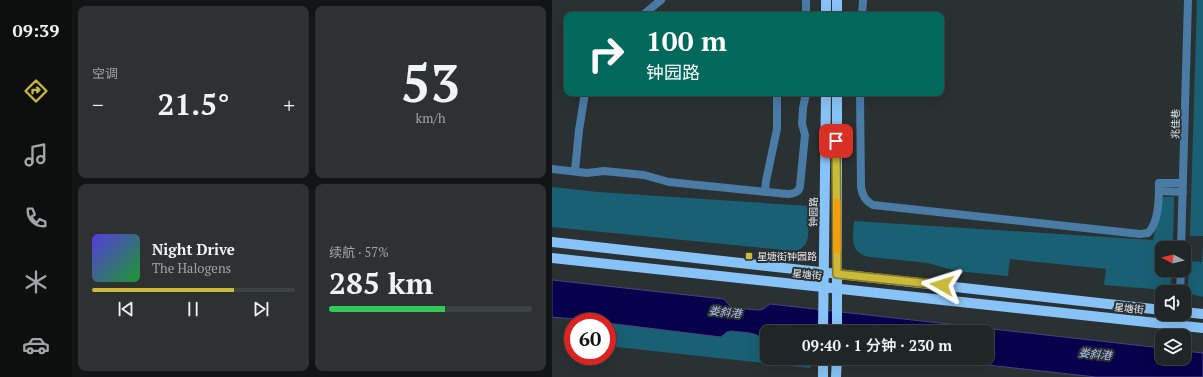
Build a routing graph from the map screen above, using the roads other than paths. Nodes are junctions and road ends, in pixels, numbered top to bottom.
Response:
1 (661, 0) edge
2 (806, 0) edge
3 (826, 0) edge
4 (837, 0) edge
5 (863, 0) edge
6 (1188, 0) edge
7 (647, 12) edge
8 (806, 12) edge
9 (826, 12) edge
10 (837, 12) edge
11 (862, 12) edge
12 (585, 96) edge
13 (777, 96) edge
14 (806, 96) edge
15 (826, 96) edge
16 (837, 96) edge
17 (860, 96) edge
18 (552, 169) edge
19 (575, 171) junction
20 (1183, 183) junction
21 (1159, 187) junction
22 (765, 192) junction
23 (1183, 192) junction
24 (1181, 241) edge
25 (552, 242) edge
26 (552, 258) edge
27 (824, 272) junction
28 (837, 274) junction
29 (824, 288) junction
30 (837, 289) junction
31 (1155, 309) edge
32 (1191, 313) edge
33 (1203, 314) edge
34 (1178, 321) edge
35 (824, 325) edge
36 (836, 325) edge
37 (1178, 326) junction
38 (1203, 328) edge
39 (823, 365) edge
40 (836, 365) edge
41 (823, 377) edge
42 (836, 377) edge

1 - 7 street
2 - 8 street
3 - 9 main road
4 - 10 main road
5 - 11 street
6 - 20 street, 兆佳巷
12 - 19 street
13 - 22 street
14 - 22 street
15 - 27 main road, 钟园路
16 - 28 main road
17 - 21 street
18 - 19 street
19 - 22 street
20 - 21 street
20 - 23 street, 兆佳巷
21 - 23 street
23 - 24 street, 兆佳巷
25 - 27 main road, 星塘街
26 - 29 main road, 星塘街
27 - 28 main road, 星塘街
27 - 29 main road, 钟园路
28 - 30 main road
28 - 31 main road, 星塘街
29 - 30 main road, 星塘街
29 - 35 main road, 钟园路
30 - 36 main road
30 - 37 main road, 星塘街
32 - 33 main road
34 - 37 street
37 - 38 main road, 星塘街
39 - 41 main road
40 - 42 main road

